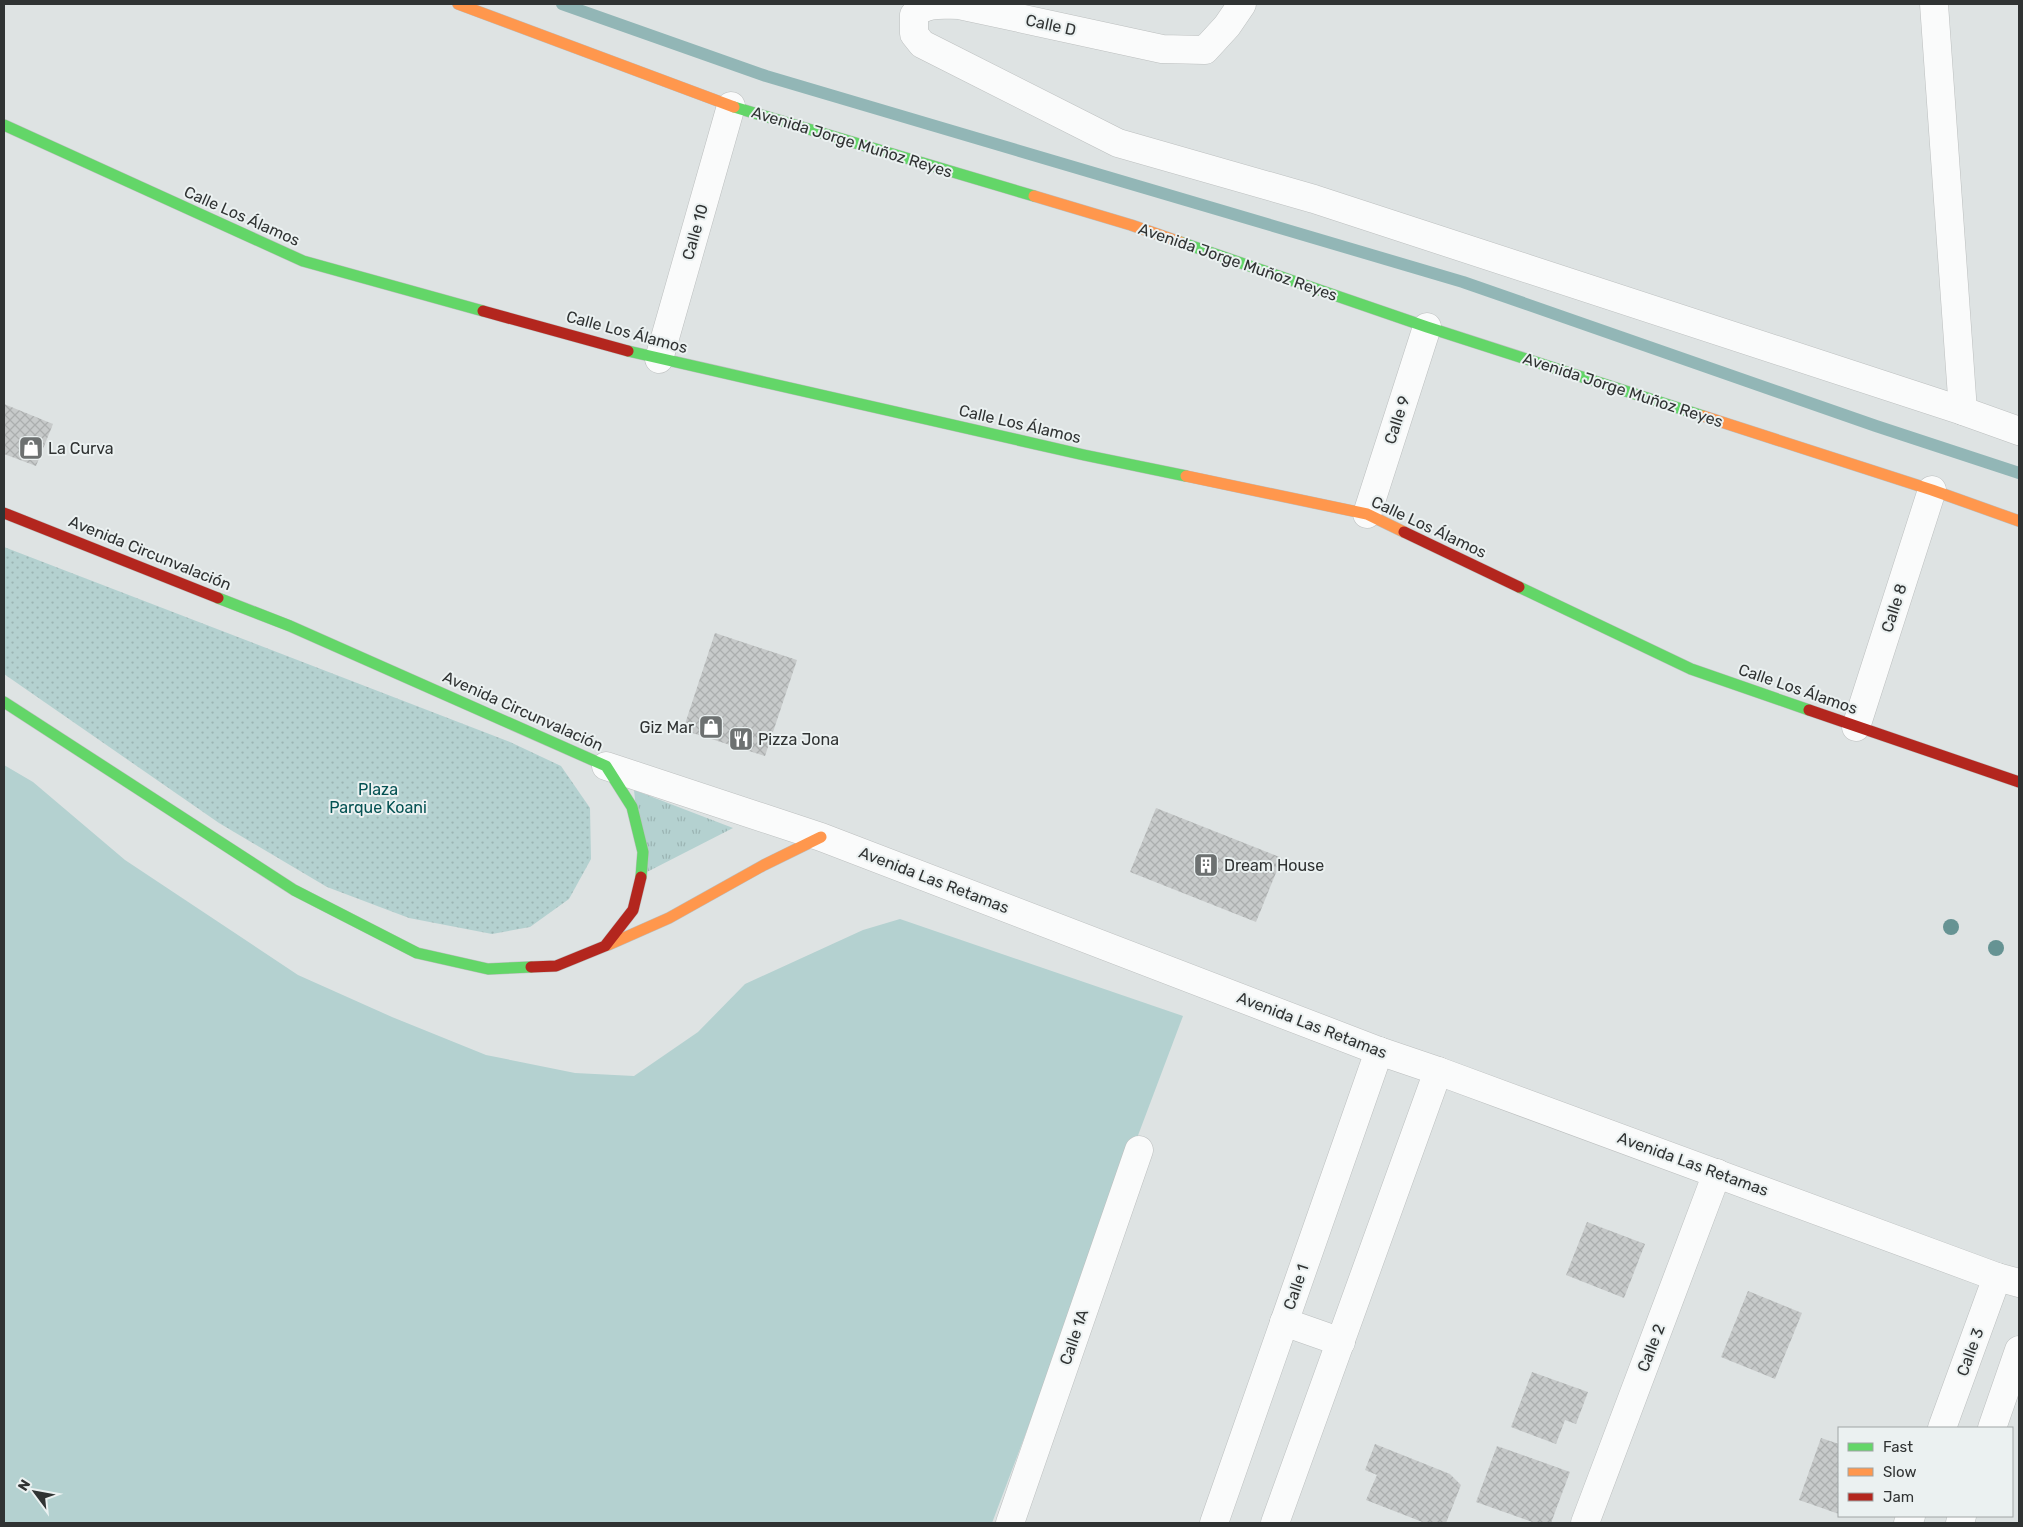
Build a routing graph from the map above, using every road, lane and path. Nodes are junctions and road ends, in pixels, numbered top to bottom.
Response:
1 (458, 4) edge
2 (1242, 4) edge
3 (1934, 4) edge
4 (731, 106) junction
5 (4, 125) edge
6 (1427, 327) junction
7 (659, 359) junction
8 (1963, 411) junction
9 (2019, 431) edge
10 (1932, 490) junction
11 (4, 513) edge
12 (1367, 514) junction
13 (2019, 521) edge
14 (4, 702) edge
15 (1856, 727) junction
16 (606, 766) junction
17 (2019, 782) edge
18 (821, 837) junction
19 (605, 946) junction
20 (1379, 1051) junction
21 (1438, 1071) junction
22 (1139, 1150) dead end
23 (1717, 1173) junction
24 (2008, 1280) edge
25 (1284, 1322) junction
26 (1341, 1342) junction
27 (2019, 1350) edge
28 (1942, 1427) edge
29 (1992, 1427) edge
30 (1010, 1523) edge
31 (1214, 1523) edge
32 (1275, 1523) edge
33 (1586, 1523) edge

1 - 4 street, Avenida Jorge Muñoz Reyes
2 - 8 street, Calle D
3 - 8 street
4 - 6 street, Avenida Jorge Muñoz Reyes
4 - 7 street, Calle 10
5 - 7 street, Calle Los Álamos
6 - 10 street, Avenida Jorge Muñoz Reyes
6 - 12 street, Calle 9
7 - 12 street, Calle Los Álamos
8 - 9 street
10 - 13 street, Avenida Jorge Muñoz Reyes
10 - 15 street, Calle 8
11 - 16 street, Avenida Circunvalación
12 - 15 street, Calle Los Álamos
14 - 19 street
15 - 17 street, Calle Los Álamos
16 - 18 street, Avenida Las Retamas
16 - 19 street, Avenida Circunvalación
18 - 19 street
18 - 20 street, Avenida Las Retamas
20 - 21 street, Avenida Las Retamas
20 - 25 street, Calle 1
21 - 23 street, Avenida Las Retamas
21 - 26 street
22 - 30 street, Calle 1A
23 - 24 street, Avenida Las Retamas
23 - 33 street, Calle 2
24 - 28 street, Calle 3
25 - 26 street
25 - 31 street, Calle 1
26 - 32 street
27 - 29 street

